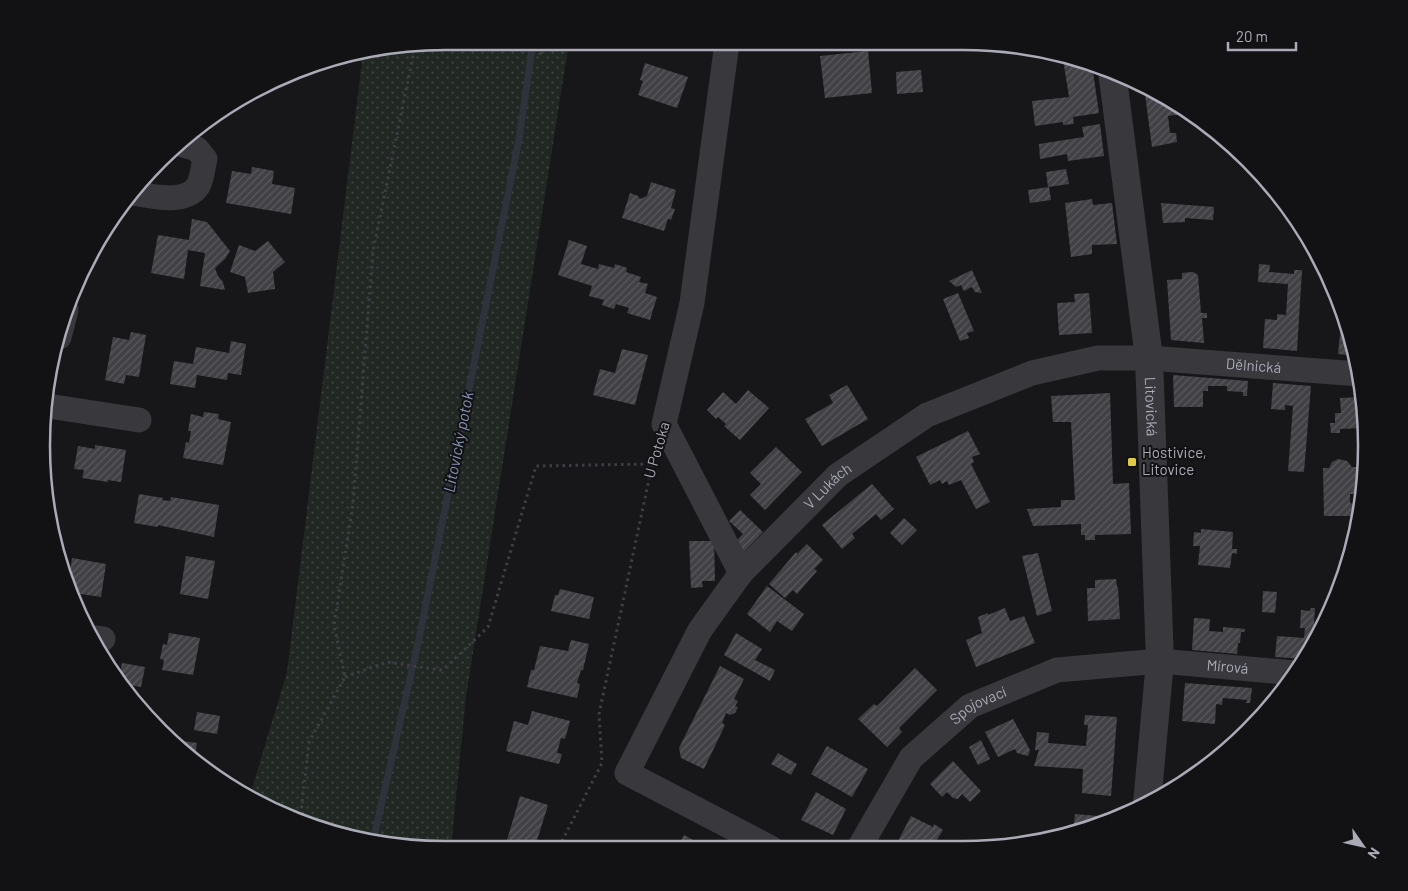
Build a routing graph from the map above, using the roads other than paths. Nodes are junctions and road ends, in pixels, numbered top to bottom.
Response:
1 (726, 50) edge
2 (1113, 80) edge
3 (187, 146) edge
4 (140, 194) edge
5 (1150, 358) junction
6 (1351, 373) edge
7 (52, 407) edge
8 (139, 420) dead end
9 (741, 573) junction
10 (1160, 661) junction
11 (1286, 672) edge
12 (1148, 794) edge
13 (758, 841) edge
14 (863, 841) edge

1 - 9 street, U Potoka
2 - 5 street, Litovická
3 - 4 street
5 - 6 street, Dělnická
5 - 9 street, V Lukách
5 - 10 street, Litovická
7 - 8 street
9 - 13 street, V Lukách
10 - 11 street, Mírová
10 - 12 street, Litovická
10 - 14 street, Spojovací

